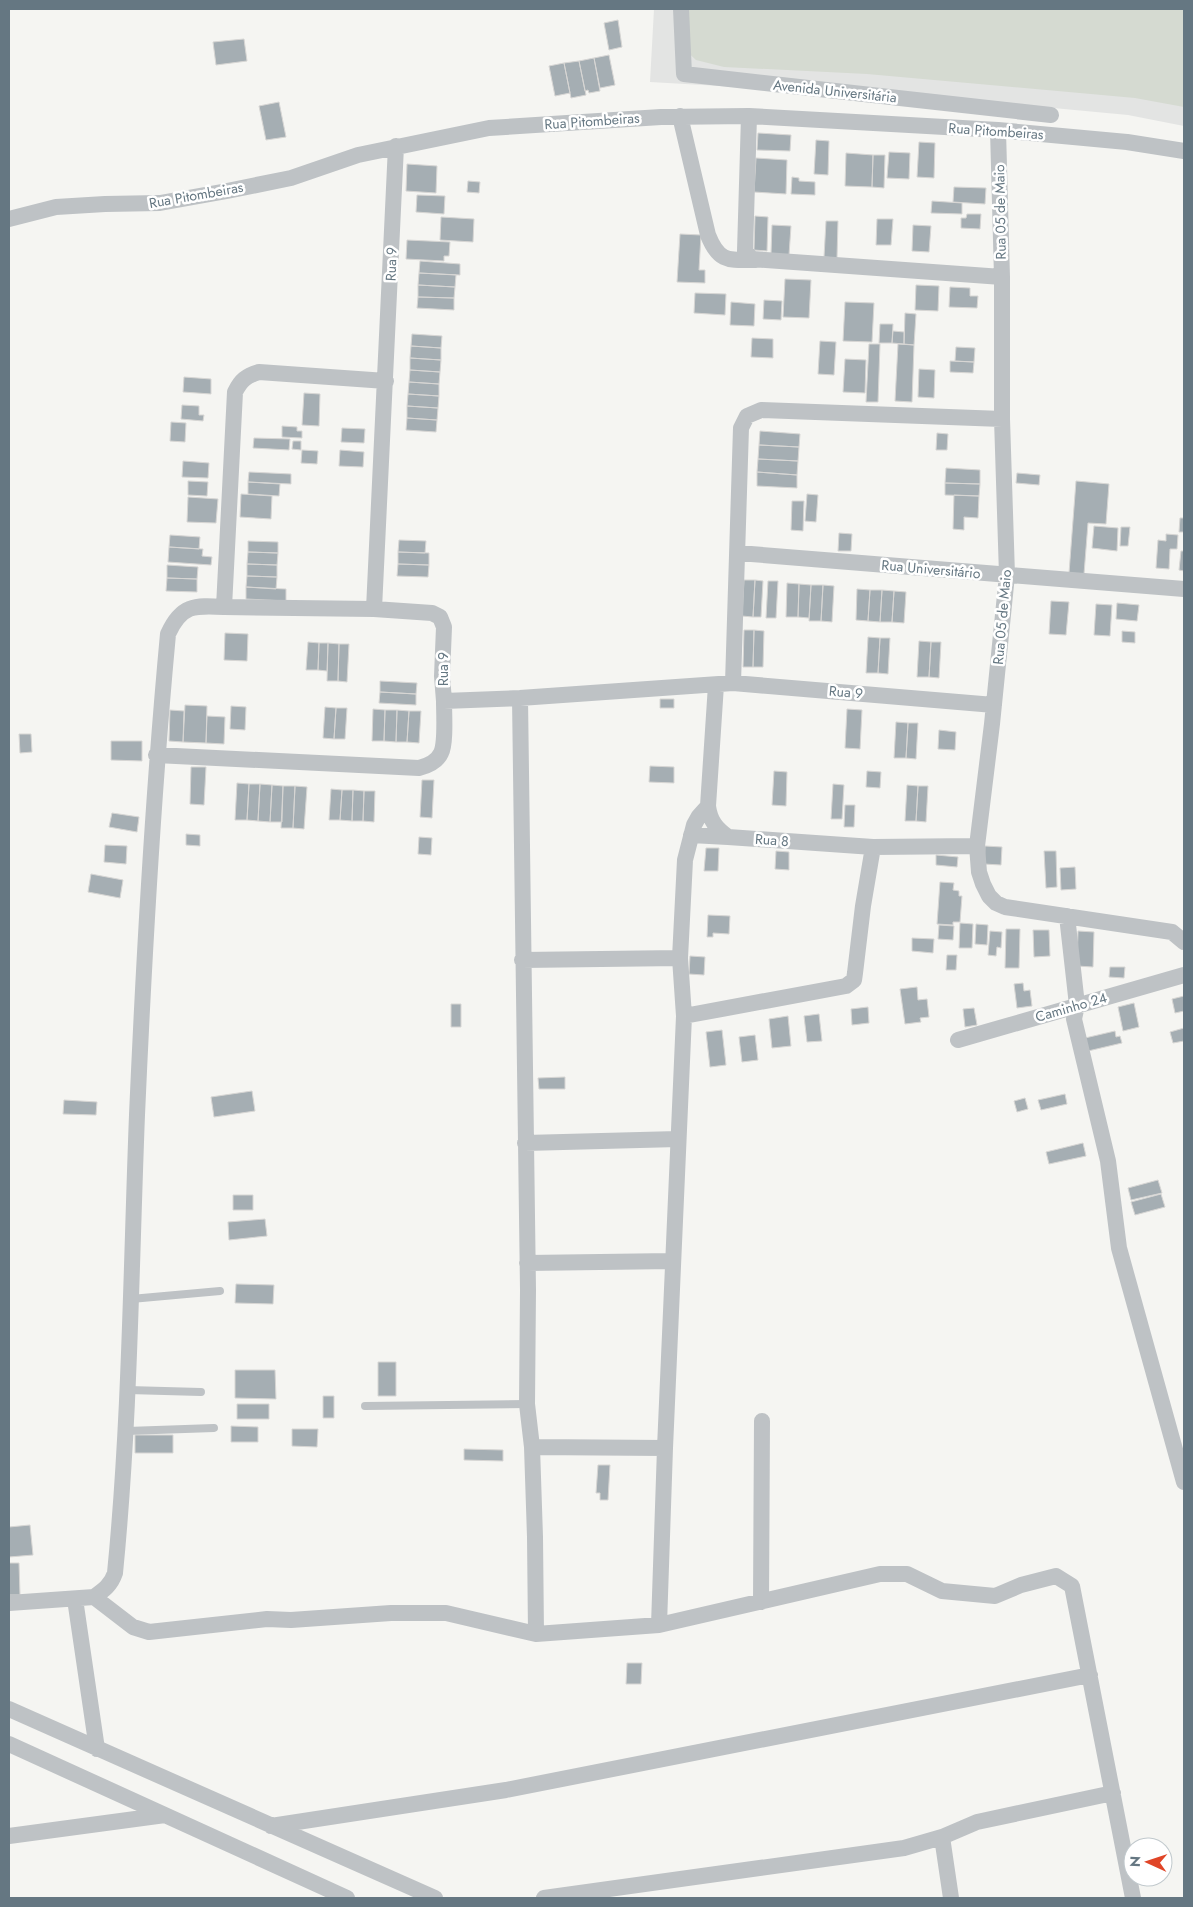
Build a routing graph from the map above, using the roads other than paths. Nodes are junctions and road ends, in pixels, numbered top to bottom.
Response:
1 (681, 9) edge
2 (1050, 115) dead end
3 (680, 116) junction
4 (749, 116) junction
5 (998, 130) junction
6 (396, 146) junction
7 (1184, 151) edge
8 (9, 218) edge
9 (756, 260) junction
10 (1002, 277) junction
11 (386, 381) junction
12 (1002, 419) junction
13 (738, 554) junction
14 (1007, 575) junction
15 (1184, 589) edge
16 (224, 607) junction
17 (374, 609) junction
18 (733, 683) junction
19 (716, 685) junction
20 (520, 698) junction
21 (444, 701) junction
22 (994, 705) junction
23 (156, 755) junction
24 (708, 806) junction
25 (691, 835) junction
26 (728, 837) junction
27 (977, 846) junction
28 (873, 847) junction
29 (1067, 916) junction
30 (1180, 936) edge
31 (680, 958) junction
32 (522, 960) junction
33 (1184, 975) edge
34 (1077, 1005) junction
35 (684, 1016) junction
36 (958, 1040) dead end
37 (678, 1139) junction
38 (525, 1143) junction
39 (673, 1261) junction
40 (527, 1263) junction
41 (220, 1291) dead end
42 (131, 1299) junction
43 (128, 1390) junction
44 (201, 1392) dead end
45 (527, 1404) junction
46 (365, 1406) dead end
47 (762, 1421) dead end
48 (214, 1428) dead end
49 (126, 1431) junction
50 (532, 1447) junction
51 (665, 1448) junction
52 (1184, 1482) edge
53 (94, 1597) junction
54 (75, 1600) junction
55 (761, 1602) junction
56 (9, 1603) edge
57 (659, 1625) junction
58 (536, 1634) junction
59 (1090, 1675) junction
60 (9, 1710) edge
61 (9, 1744) edge
62 (97, 1749) junction
63 (1112, 1793) junction
64 (166, 1815) junction
65 (271, 1826) junction
66 (9, 1836) edge
67 (942, 1837) junction
68 (413, 1894) edge
69 (347, 1898) edge
70 (435, 1898) edge
71 (544, 1898) edge
72 (951, 1898) edge
73 (1133, 1898) edge

1 - 2 street, Avenida Universitária
3 - 4 street, Rua Pitombeiras
3 - 6 street, Rua Pitombeiras
3 - 9 street
4 - 5 street, Rua Pitombeiras
4 - 9 street
5 - 7 street, Rua Pitombeiras
5 - 10 street, Rua 05 de Maio
6 - 8 street, Rua Pitombeiras
6 - 11 street, Rua 9
9 - 10 street
10 - 12 street, Rua 05 de Maio
11 - 16 street
11 - 17 street, Rua 9
12 - 13 street
12 - 14 street, Rua 05 de Maio
13 - 14 street, Rua Universitário
13 - 18 street
14 - 15 street, Rua Universitário
14 - 22 street, Rua 05 de Maio
16 - 17 street
16 - 23 street
17 - 21 street, Rua 9
18 - 19 street, Rua 9
18 - 22 street, Rua 9
19 - 20 street, Rua 9
19 - 24 street
20 - 21 street, Rua 9
20 - 32 street
21 - 23 street
22 - 27 street, Rua 05 de Maio
23 - 42 street
24 - 25 street
24 - 26 street
25 - 26 street, Rua 8
25 - 31 street
26 - 28 street, Rua 8
27 - 28 street, Rua 8
27 - 29 street, Rua 05 de Maio
28 - 35 street
29 - 30 street, Rua 05 de Maio
29 - 34 street
31 - 32 street
31 - 35 street
32 - 38 street
33 - 34 street, Caminho 24
34 - 36 street, Caminho 24
34 - 52 street
35 - 37 street
37 - 38 street
37 - 39 street
38 - 40 street
39 - 40 street
39 - 51 street
40 - 45 street
41 - 42 lane
42 - 43 street
43 - 44 lane
43 - 49 street
45 - 46 lane
45 - 50 street
47 - 55 street
48 - 49 lane
49 - 53 street
50 - 51 street
50 - 58 street
51 - 57 street
53 - 54 street
53 - 58 street
54 - 56 street
54 - 62 street
55 - 57 street
55 - 59 street
57 - 58 street
59 - 63 street
59 - 65 street
60 - 62 street
61 - 64 street
62 - 65 street
63 - 67 street
63 - 73 street
64 - 66 street
64 - 69 street
65 - 68 street
67 - 71 street
67 - 72 street
68 - 70 street

